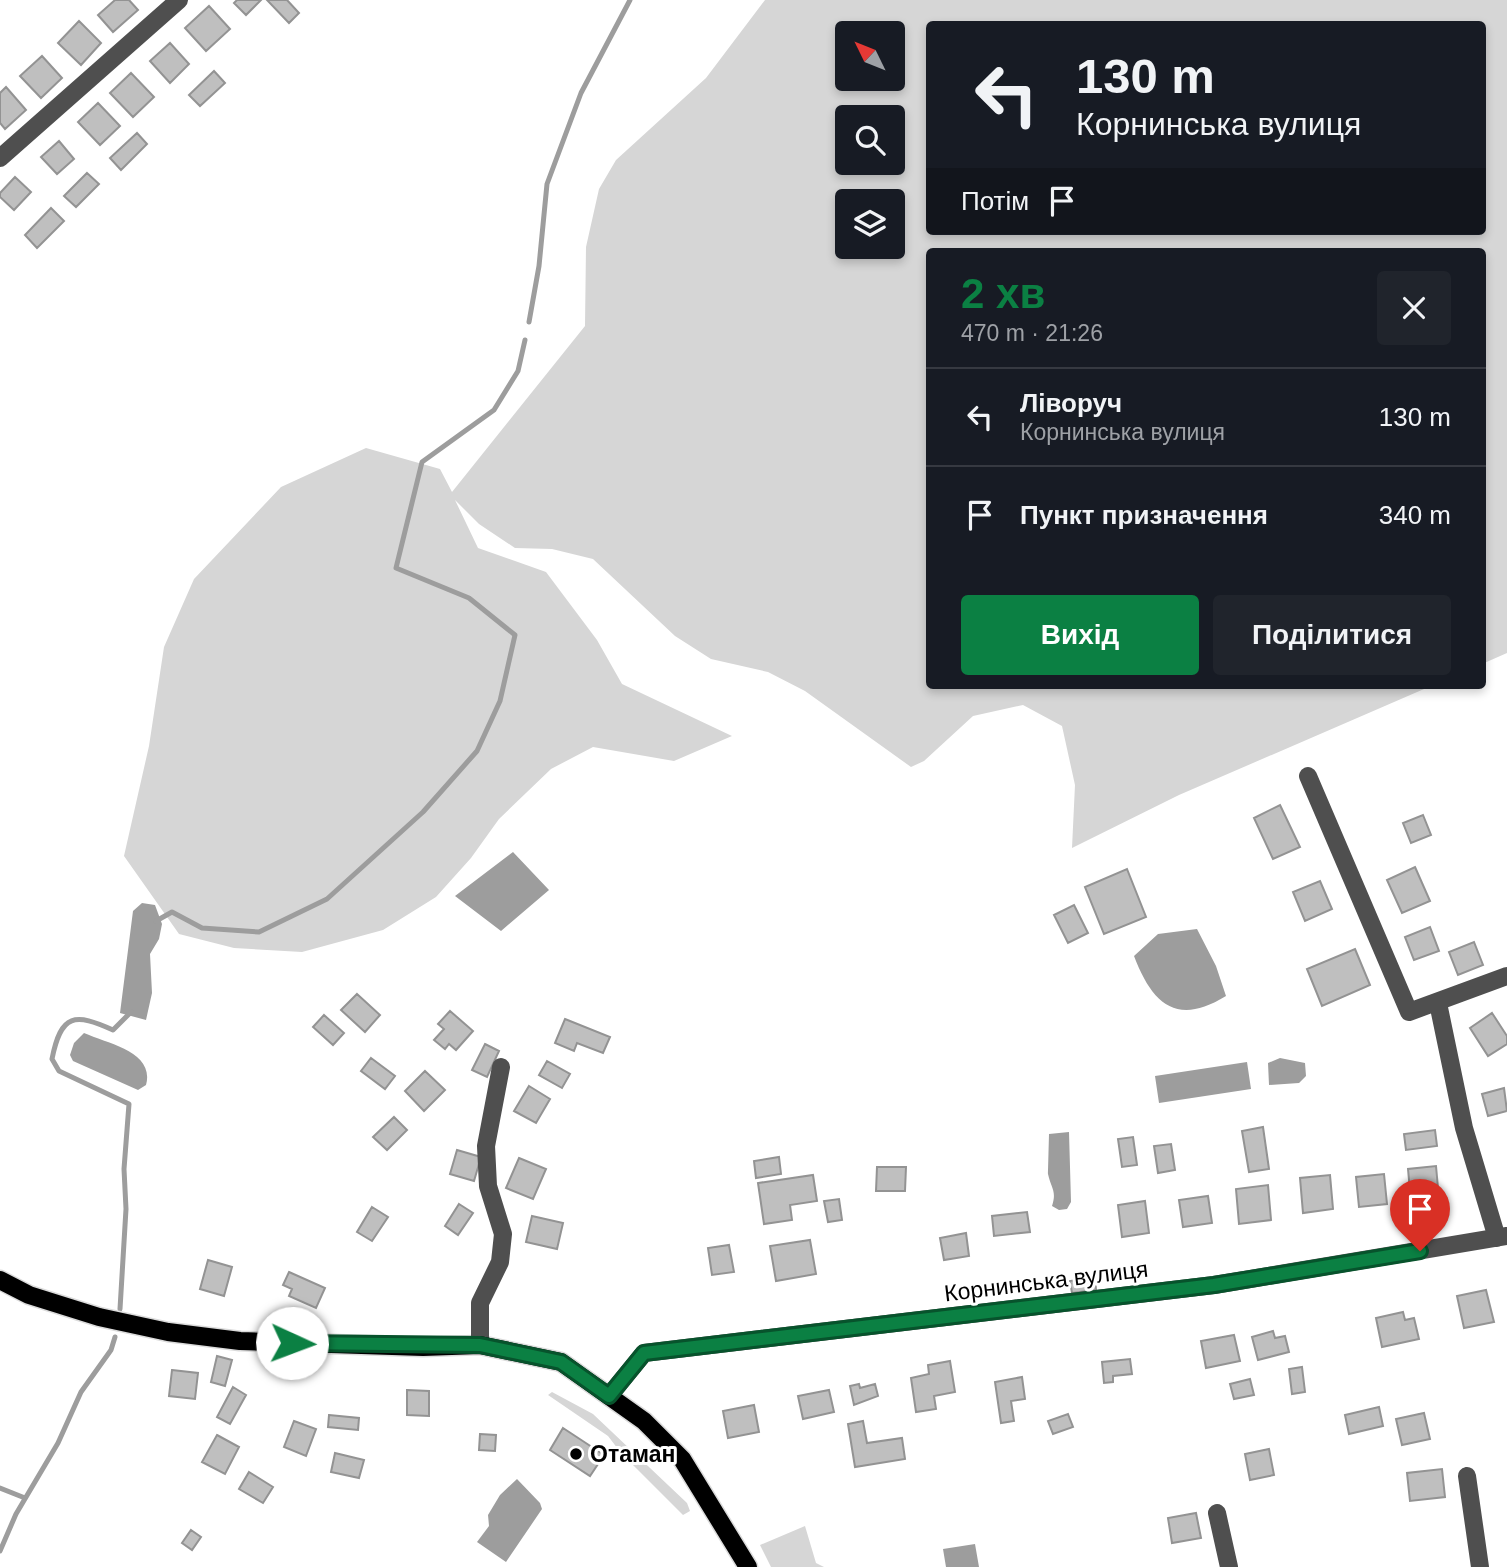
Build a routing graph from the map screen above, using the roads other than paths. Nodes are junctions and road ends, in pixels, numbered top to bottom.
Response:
1 (179, 0) edge
2 (0, 158) edge
3 (1308, 776) dead end
4 (1507, 976) edge
5 (1438, 1003) junction
6 (501, 1067) dead end
7 (1502, 1237) edge
8 (0, 1280) edge
9 (480, 1345) junction
10 (609, 1396) junction
11 (1467, 1476) dead end
12 (1217, 1513) dead end
13 (748, 1567) edge
14 (1229, 1567) edge
15 (1480, 1567) edge

1 - 2 street
3 - 5 street
4 - 5 street
5 - 7 street
6 - 9 street
7 - 10 street, Корнинська вулиця
8 - 9 main road
9 - 10 main road
10 - 13 main road
11 - 15 street
12 - 14 street

